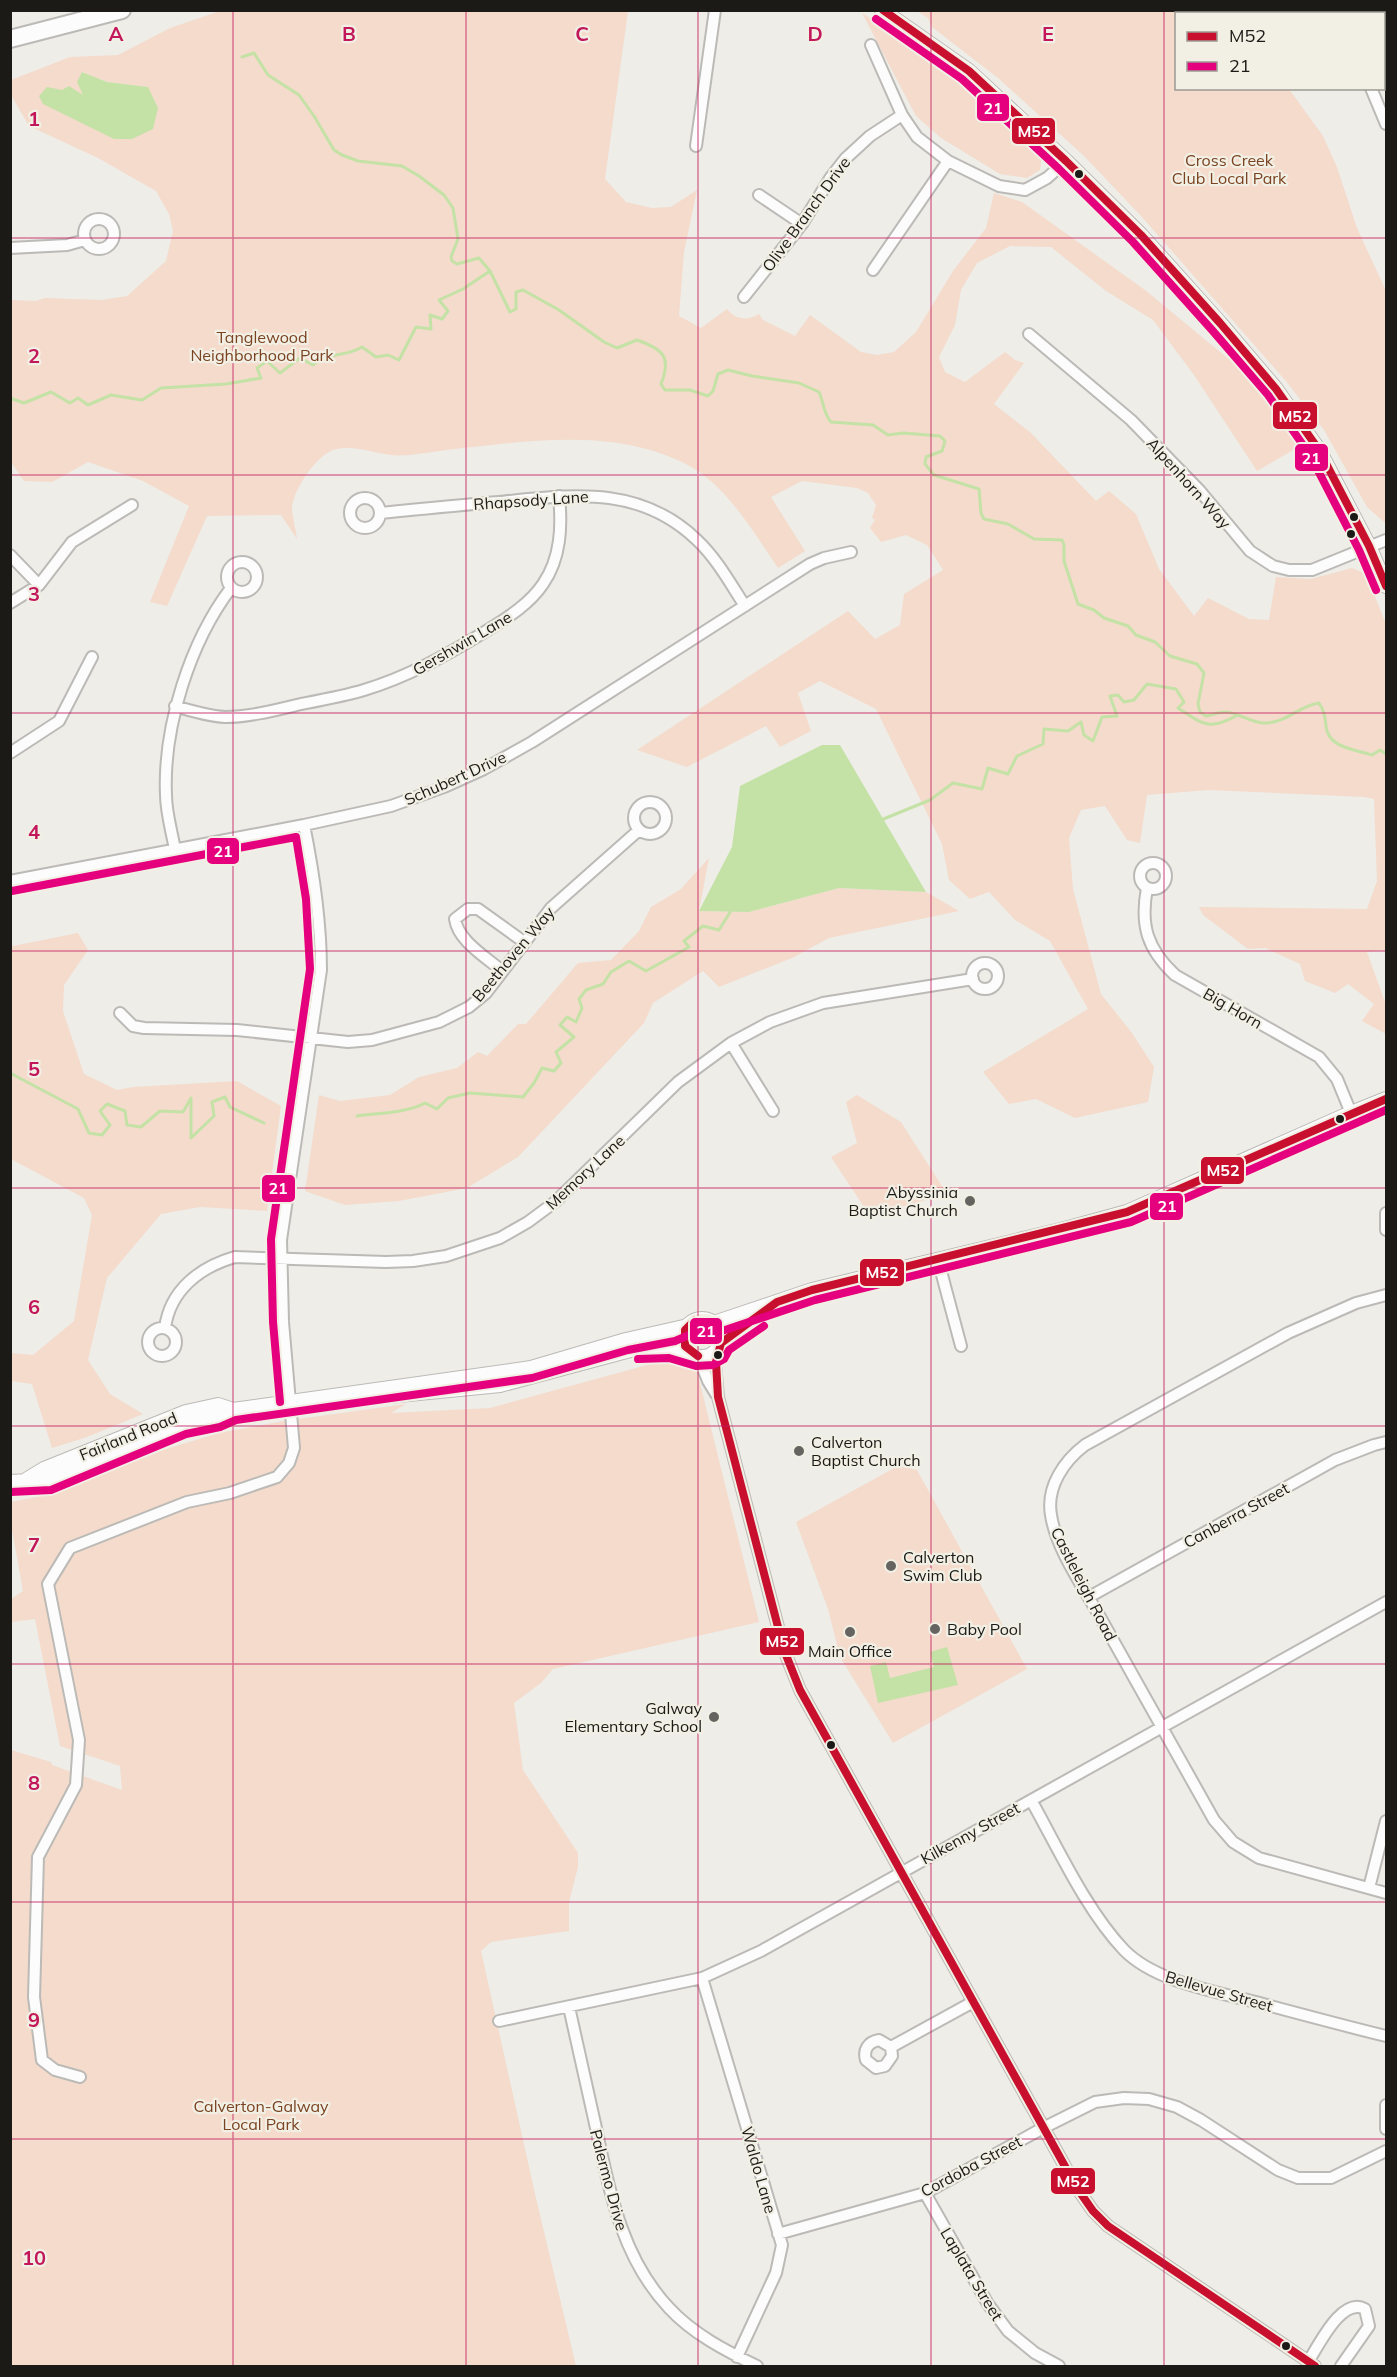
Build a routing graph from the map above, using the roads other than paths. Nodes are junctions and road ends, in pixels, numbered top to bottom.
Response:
1 (122, 10) edge
2 (716, 10) edge
3 (882, 10) edge
4 (10, 39) edge
5 (871, 45) dead end
6 (1372, 90) edge
7 (902, 114) junction
8 (1386, 124) edge
9 (696, 146) dead end
10 (948, 161) junction
11 (1066, 161) junction
12 (759, 195) dead end
13 (802, 224) junction
14 (85, 240) dead end
15 (10, 248) edge
16 (873, 270) dead end
17 (744, 297) dead end
18 (1029, 334) dead end
19 (559, 496) junction
20 (132, 505) dead end
21 (381, 513) dead end
22 (1386, 540) edge
23 (1369, 546) junction
24 (851, 552) dead end
25 (10, 555) edge
26 (39, 585) junction
27 (1386, 586) edge
28 (231, 588) dead end
29 (10, 603) edge
30 (745, 606) junction
31 (92, 657) dead end
32 (175, 706) junction
33 (10, 753) edge
34 (304, 825) junction
35 (639, 830) dead end
36 (175, 850) junction
37 (10, 881) edge
38 (1147, 888) dead end
39 (524, 942) junction
40 (502, 970) junction
41 (973, 979) dead end
42 (120, 1013) dead end
43 (312, 1038) junction
44 (731, 1043) junction
45 (1386, 1099) edge
46 (772, 1110) dead end
47 (1351, 1113) junction
48 (1386, 1213) edge
49 (1386, 1230) edge
50 (280, 1258) junction
51 (938, 1260) junction
52 (1386, 1295) edge
53 (777, 1302) junction
54 (714, 1323) junction
55 (688, 1326) junction
56 (165, 1328) dead end
57 (961, 1346) dead end
58 (719, 1347) junction
59 (693, 1354) junction
60 (345, 1396) junction
61 (718, 1397) junction
62 (290, 1401) junction
63 (1386, 1442) edge
64 (10, 1482) edge
65 (1089, 1597) junction
66 (1386, 1602) edge
67 (1161, 1727) junction
68 (1031, 1800) junction
69 (1386, 1821) edge
70 (901, 1872) junction
71 (1369, 1888) junction
72 (1386, 1893) edge
73 (702, 1978) junction
74 (974, 2002) junction
75 (569, 2007) junction
76 (499, 2021) dead end
77 (1386, 2036) edge
78 (891, 2047) dead end
79 (80, 2077) dead end
80 (1386, 2105) edge
81 (1043, 2128) junction
82 (1386, 2129) edge
83 (1386, 2151) edge
84 (925, 2193) junction
85 (778, 2234) junction
86 (737, 2357) junction
87 (1312, 2364) edge
88 (757, 2367) edge
89 (1059, 2367) edge
90 (1341, 2367) edge

1 - 4 highway
2 - 9 street
3 - 11 main road
5 - 7 street
6 - 8 street
7 - 10 street
7 - 13 street, Olive Branch Drive
10 - 11 street
10 - 16 street
11 - 23 main road
12 - 13 street
13 - 17 street, Olive Branch Drive
14 - 15 street
18 - 23 street, Alpenhorn Way
19 - 21 street, Rhapsody Lane
19 - 30 street, Rhapsody Lane
19 - 32 street, Gershwin Lane
20 - 26 street
22 - 23 street, Alpenhorn Way
23 - 27 main road
24 - 30 street, Schubert Drive
25 - 26 street
26 - 29 street
28 - 32 street
30 - 34 street, Schubert Drive
31 - 33 street
32 - 36 street
34 - 36 street, Schubert Drive
34 - 43 street
35 - 39 street, Beethoven Way
36 - 37 street, Schubert Drive
38 - 47 street, Big Horn
39 - 40 street, Beethoven Way
39 - 40 street
40 - 43 street, Beethoven Way
41 - 44 street, Memory Lane
42 - 43 street, Beethoven Way
43 - 50 street
44 - 46 street
44 - 50 street, Memory Lane
45 - 47 main road
47 - 51 main road
48 - 49 street
50 - 56 street, Memory Lane
50 - 62 street
51 - 53 main road
51 - 57 street
52 - 65 street, Castleleigh Road
53 - 54 main road
53 - 58 main road
54 - 55 main road
54 - 58 main road
55 - 59 main road
55 - 60 main road, Fairland Road
58 - 59 main road
58 - 61 street
59 - 60 main road, Fairland Road
59 - 61 street
60 - 62 main road, Fairland Road
61 - 70 street
62 - 64 main road, Fairland Road
62 - 79 street
63 - 65 street, Canberra Street
65 - 67 street, Castleleigh Road
66 - 67 street, Kilkenny Street
67 - 68 street, Kilkenny Street
67 - 71 street, Castleleigh Road
68 - 70 street, Kilkenny Street
68 - 77 street, Bellevue Street
69 - 71 street
70 - 73 street, Kilkenny Street
70 - 74 street
71 - 72 street, Castleleigh Road
73 - 75 street, Kilkenny Street
73 - 85 street, Waldo Lane
74 - 78 street
74 - 81 street
75 - 76 street, Kilkenny Street
75 - 86 street, Palermo Drive
80 - 82 street
81 - 83 street, Cordoba Street
81 - 84 street, Cordoba Street
81 - 87 street
84 - 85 street, Cordoba Street
84 - 89 street, Laplata Street
85 - 86 street, Waldo Lane
86 - 88 street, Palermo Drive
87 - 90 street

